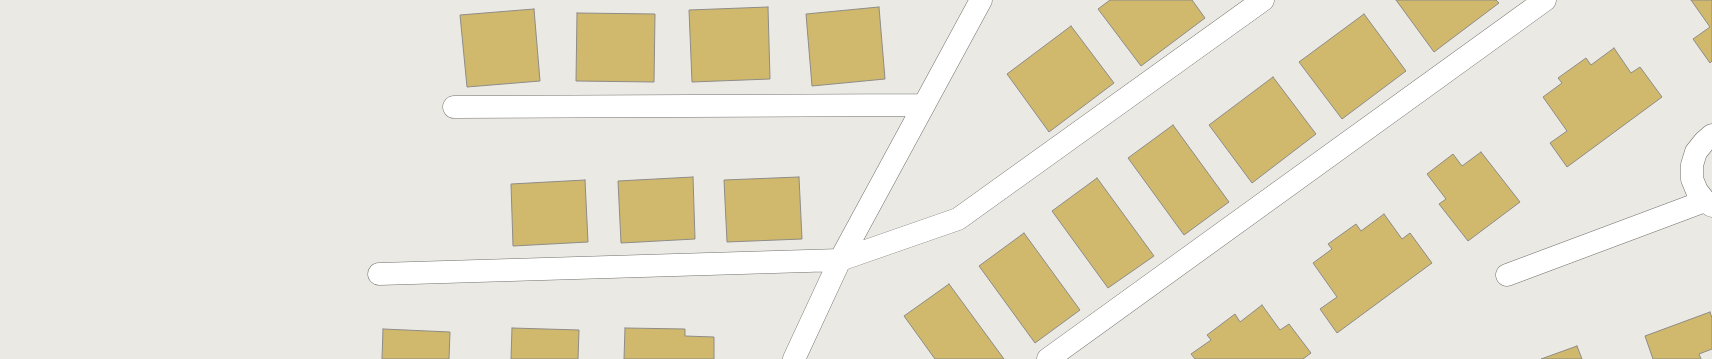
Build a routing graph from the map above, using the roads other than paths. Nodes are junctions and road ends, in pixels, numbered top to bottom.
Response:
1 (981, 0) edge
2 (1263, 0) edge
3 (1545, 0) edge
4 (924, 105) junction
5 (454, 107) dead end
6 (1712, 135) edge
7 (1708, 204) edge
8 (840, 260) junction
9 (379, 274) dead end
10 (1507, 276) dead end
11 (794, 359) edge
12 (1048, 359) edge

1 - 4 street
2 - 8 street
3 - 12 street
4 - 5 street
4 - 8 street
6 - 7 street
7 - 10 street
8 - 9 street
8 - 11 street

